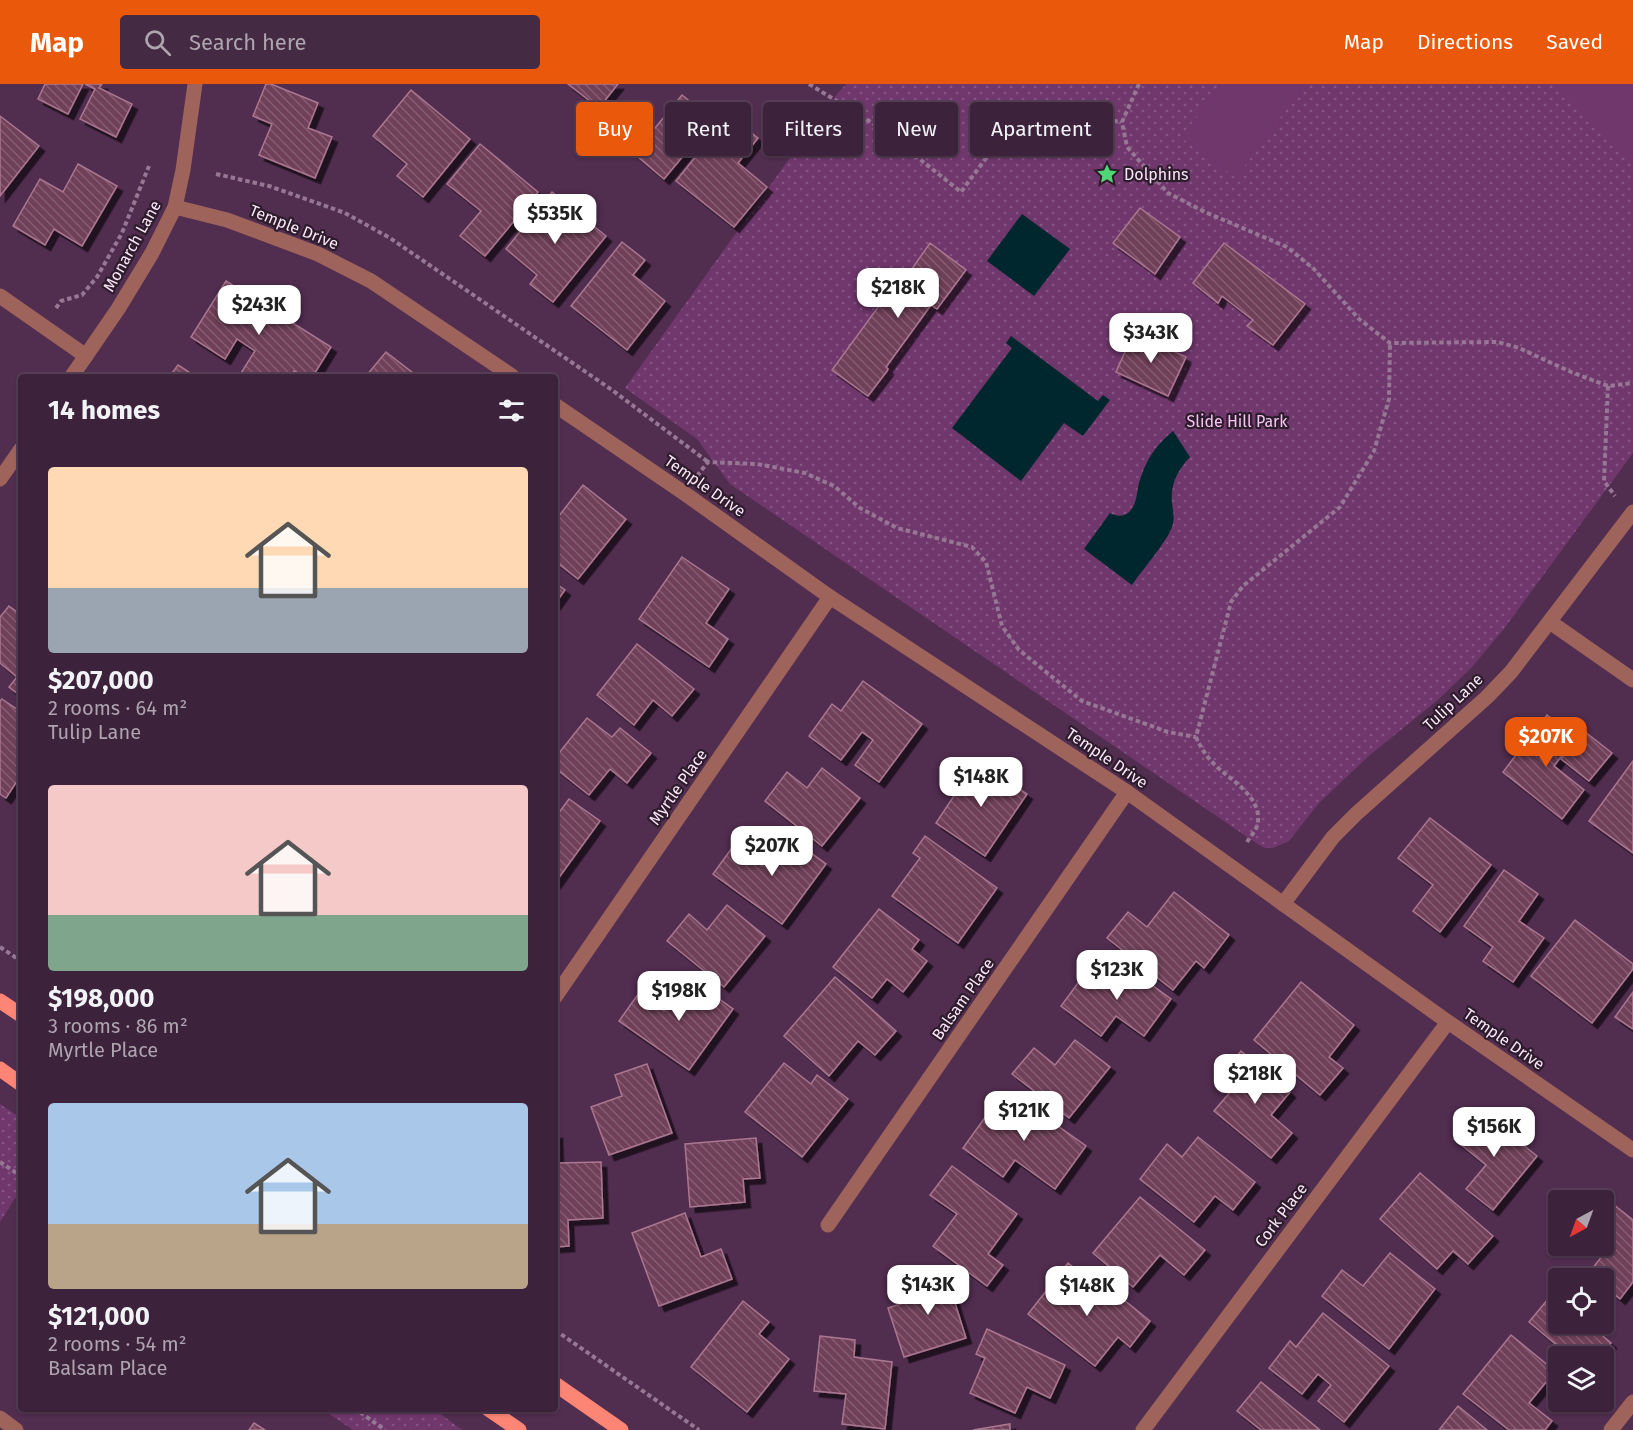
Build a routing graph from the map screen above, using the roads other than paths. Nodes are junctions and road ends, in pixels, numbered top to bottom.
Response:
1 (195, 84) edge
2 (175, 207) junction
3 (0, 296) edge
4 (86, 356) junction
5 (73, 374) edge
6 (509, 374) edge
7 (558, 407) edge
8 (18, 453) edge
9 (0, 479) edge
10 (1631, 514) edge
11 (830, 597) junction
12 (1550, 622) junction
13 (1633, 680) edge
14 (1127, 792) junction
15 (1283, 904) junction
16 (558, 993) edge
17 (0, 1001) edge
18 (18, 1013) edge
19 (1449, 1022) junction
20 (0, 1069) edge
21 (18, 1082) edge
22 (1633, 1150) edge
23 (828, 1225) dead end
24 (558, 1386) edge
25 (1633, 1402) edge
26 (491, 1412) edge
27 (492, 1412) edge
28 (0, 1418) edge
29 (16, 1430) edge
30 (511, 1430) edge
31 (519, 1430) edge
32 (621, 1430) edge
33 (1143, 1430) edge
34 (1611, 1430) edge

1 - 2 street, Monarch Lane
2 - 4 street, Monarch Lane
2 - 6 street, Temple Drive
3 - 4 street
4 - 5 street, Monarch Lane
7 - 11 street, Temple Drive
8 - 9 street
10 - 12 street, Tulip Lane
11 - 14 street, Temple Drive
11 - 16 street, Myrtle Place
12 - 13 street
12 - 15 street, Tulip Lane
14 - 15 street, Temple Drive
14 - 23 street, Balsam Place
15 - 19 street, Temple Drive
17 - 18 main road
19 - 22 street, Temple Drive
19 - 33 street, Cork Place
20 - 21 main road
24 - 32 main road
25 - 34 street
26 - 30 main road
27 - 31 main road
28 - 29 street

